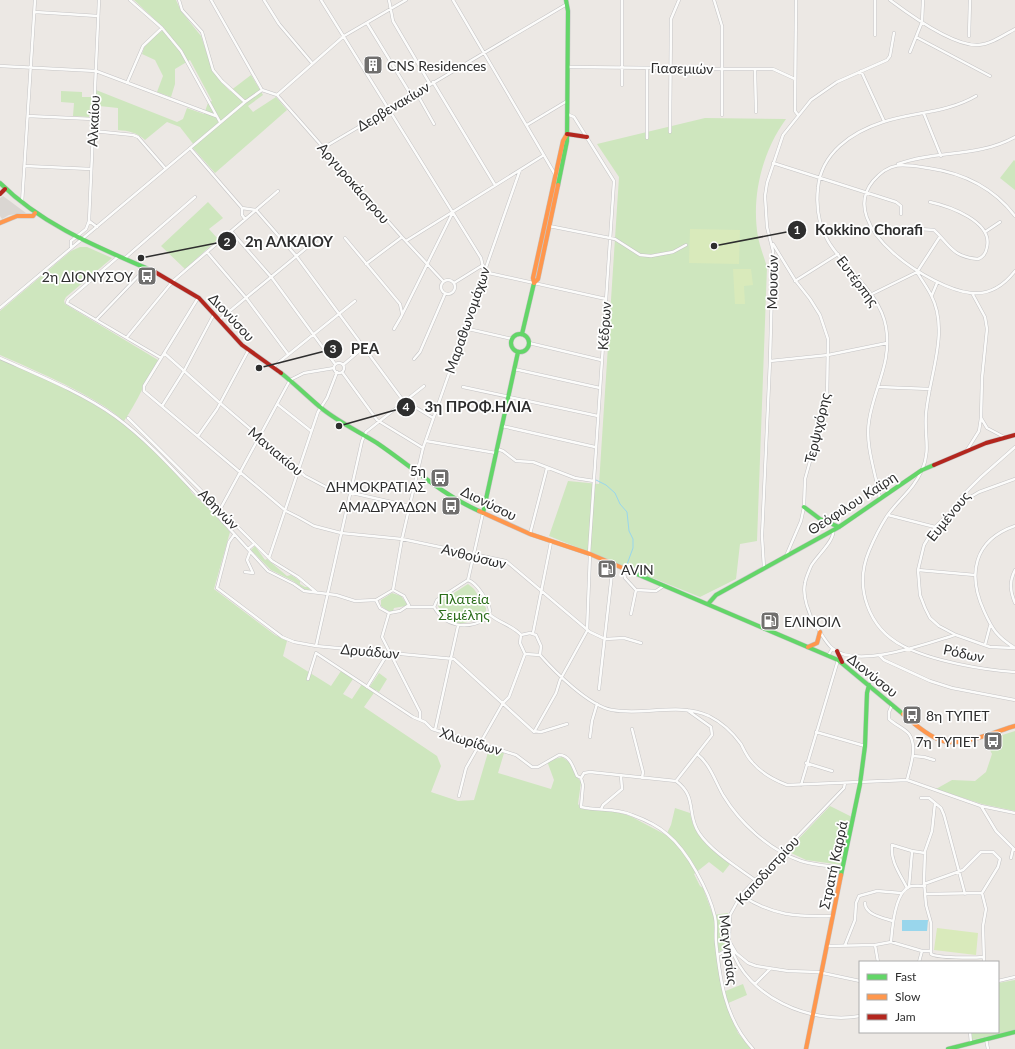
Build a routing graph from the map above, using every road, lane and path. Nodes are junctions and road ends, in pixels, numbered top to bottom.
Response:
1 (35, 0) edge
2 (99, 0) edge
3 (130, 0) edge
4 (178, 0) edge
5 (211, 0) edge
6 (264, 0) edge
7 (321, 0) edge
8 (389, 0) edge
9 (406, 0) edge
10 (453, 0) edge
11 (622, 0) edge
12 (679, 0) edge
13 (714, 0) edge
14 (796, 0) edge
15 (875, 0) edge
16 (890, 0) edge
17 (923, 0) edge
18 (970, 0) edge
19 (567, 2) edge
20 (391, 9) junction
21 (34, 12) junction
22 (98, 16) junction
23 (922, 22) junction
24 (367, 23) junction
25 (162, 28) junction
26 (1015, 29) edge
27 (894, 33) dead end
28 (874, 35) dead end
29 (344, 36) junction
30 (969, 36) dead end
31 (916, 37) junction
32 (910, 52) dead end
33 (485, 53) junction
34 (312, 63) junction
35 (0, 66) edge
36 (671, 66) junction
37 (31, 67) junction
38 (567, 67) junction
39 (622, 68) junction
40 (647, 68) junction
41 (722, 68) junction
42 (755, 69) junction
43 (96, 71) junction
44 (861, 71) junction
45 (990, 76) dead end
46 (795, 79) junction
47 (127, 83) junction
48 (432, 83) junction
49 (622, 85) dead end
50 (262, 90) junction
51 (416, 92) junction
52 (277, 95) junction
53 (411, 95) junction
54 (976, 96) dead end
55 (567, 101) junction
56 (245, 102) junction
57 (388, 109) junction
58 (756, 112) dead end
59 (567, 114) junction
60 (924, 114) junction
61 (722, 115) dead end
62 (798, 115) junction
63 (28, 116) junction
64 (216, 116) junction
65 (93, 119) junction
66 (220, 122) junction
67 (884, 122) junction
68 (434, 124) dead end
69 (527, 125) junction
70 (92, 131) junction
71 (670, 132) dead end
72 (567, 134) junction
73 (587, 137) junction
74 (1015, 137) edge
75 (647, 138) dead end
76 (190, 148) junction
77 (323, 148) junction
78 (544, 155) junction
79 (941, 156) junction
80 (772, 163) junction
81 (894, 165) junction
82 (25, 166) junction
83 (165, 168) junction
84 (91, 169) junction
85 (520, 170) junction
86 (555, 175) junction
87 (819, 178) junction
88 (558, 181) junction
89 (0, 183) edge
90 (495, 185) junction
91 (5, 189) junction
92 (278, 191) dead end
93 (865, 193) junction
94 (0, 194) edge
95 (196, 197) dead end
96 (930, 202) dead end
97 (22, 204) junction
98 (242, 208) junction
99 (256, 210) junction
100 (453, 212) junction
101 (35, 213) junction
102 (901, 214) dead end
103 (1015, 216) edge
104 (245, 219) junction
105 (88, 221) junction
106 (1000, 222) dead end
107 (0, 223) edge
108 (547, 225) junction
109 (97, 227) junction
110 (920, 229) dead end
111 (231, 231) junction
112 (985, 232) junction
113 (76, 236) junction
114 (402, 237) junction
115 (345, 238) dead end
116 (939, 238) junction
117 (610, 239) junction
118 (82, 240) junction
119 (316, 240) dead end
120 (770, 240) joint
121 (406, 241) junction
122 (686, 245) dead end
123 (71, 247) junction
124 (775, 251) junction
125 (207, 252) junction
126 (838, 254) junction
127 (119, 256) junction
128 (297, 257) junction
129 (124, 258) junction
130 (366, 264) junction
131 (427, 265) junction
132 (484, 265) junction
133 (146, 267) junction
134 (1015, 271) edge
135 (484, 272) junction
136 (917, 272) junction
137 (272, 278) junction
138 (173, 281) junction
139 (443, 281) junction
140 (795, 281) junction
141 (454, 283) junction
142 (534, 283) junction
143 (937, 283) junction
144 (972, 293) junction
145 (445, 294) junction
146 (870, 295) junction
147 (932, 296) junction
148 (199, 298) junction
149 (247, 299) junction
150 (606, 299) junction
151 (355, 301) dead end
152 (0, 308) edge
153 (214, 313) junction
154 (339, 314) junction
155 (401, 317) junction
156 (97, 319) junction
157 (219, 320) junction
158 (464, 328) junction
159 (394, 329) dead end
160 (313, 334) junction
161 (522, 334) junction
162 (127, 337) junction
163 (512, 339) junction
164 (529, 343) junction
165 (887, 343) junction
166 (364, 348) junction
167 (248, 351) junction
168 (518, 352) junction
169 (164, 353) junction
170 (288, 354) junction
171 (828, 356) junction
172 (0, 358) edge
173 (161, 358) junction
174 (414, 359) dead end
175 (602, 360) junction
176 (770, 361) junction
177 (336, 364) junction
178 (343, 365) junction
179 (273, 367) junction
180 (334, 368) junction
181 (514, 369) junction
182 (184, 371) junction
183 (337, 372) junction
184 (342, 372) junction
185 (290, 380) junction
186 (424, 386) dead end
187 (463, 387) dead end
188 (879, 387) junction
189 (600, 388) junction
190 (930, 389) junction
191 (508, 397) junction
192 (405, 402) junction
193 (220, 403) junction
194 (277, 404) junction
195 (162, 406) junction
196 (321, 408) junction
197 (598, 416) junction
198 (128, 418) dead end
199 (433, 418) junction
200 (981, 418) junction
201 (380, 422) junction
202 (502, 426) junction
203 (311, 432) junction
204 (1015, 434) edge
205 (364, 435) junction
206 (198, 437) junction
207 (1004, 437) junction
208 (260, 438) junction
209 (426, 441) junction
210 (595, 447) junction
211 (1015, 447) edge
212 (423, 448) junction
213 (967, 450) junction
214 (496, 451) junction
215 (547, 468) junction
216 (922, 470) junction
217 (298, 472) junction
218 (417, 472) junction
219 (241, 473) junction
220 (1015, 479) edge
221 (594, 481) junction
222 (350, 492) junction
223 (880, 498) junction
224 (959, 504) junction
225 (410, 506) junction
226 (804, 507) junction
227 (221, 511) junction
228 (286, 511) junction
229 (483, 513) junction
230 (888, 515) junction
231 (218, 516) junction
232 (1015, 526) edge
233 (839, 527) junction
234 (935, 527) junction
235 (833, 530) junction
236 (234, 534) junction
237 (341, 534) junction
238 (530, 534) junction
239 (402, 539) junction
240 (551, 542) junction
241 (254, 544) junction
242 (249, 550) junction
243 (473, 554) junction
244 (590, 554) junction
245 (785, 557) junction
246 (269, 558) junction
247 (613, 564) junction
248 (764, 568) junction
249 (623, 569) junction
250 (918, 570) junction
251 (1015, 570) edge
252 (245, 572) dead end
253 (975, 574) junction
254 (468, 580) junction
255 (662, 586) junction
256 (393, 590) junction
257 (636, 590) junction
258 (542, 591) junction
259 (317, 592) junction
260 (327, 595) junction
261 (376, 600) junction
262 (1015, 603) edge
263 (708, 604) junction
264 (408, 607) junction
265 (434, 607) junction
266 (389, 613) junction
267 (489, 614) junction
268 (631, 614) dead end
269 (458, 626) junction
270 (990, 626) junction
271 (588, 630) junction
272 (820, 632) junction
273 (533, 633) junction
274 (521, 635) junction
275 (956, 635) junction
276 (605, 639) junction
277 (641, 643) dead end
278 (985, 645) junction
279 (316, 646) junction
280 (807, 647) junction
281 (832, 648) junction
282 (1015, 648) edge
283 (910, 649) junction
284 (837, 651) junction
285 (390, 653) junction
286 (525, 654) junction
287 (540, 655) junction
288 (878, 655) junction
289 (828, 656) junction
290 (451, 658) junction
291 (840, 661) junction
292 (1015, 672) edge
293 (562, 677) junction
294 (308, 679) dead end
295 (869, 685) junction
296 (368, 687) junction
297 (599, 689) dead end
298 (1015, 700) edge
299 (503, 703) junction
300 (597, 704) junction
301 (892, 705) junction
302 (687, 710) junction
303 (420, 719) junction
304 (567, 724) dead end
305 (1015, 726) edge
306 (632, 729) dead end
307 (434, 730) junction
308 (534, 732) junction
309 (816, 732) junction
310 (590, 737) dead end
311 (480, 744) junction
312 (865, 746) junction
313 (697, 754) junction
314 (913, 756) junction
315 (934, 760) dead end
316 (806, 763) junction
317 (832, 771) dead end
318 (621, 776) junction
319 (581, 778) junction
320 (642, 778) junction
321 (907, 780) junction
322 (676, 781) junction
323 (861, 781) junction
324 (845, 782) junction
325 (800, 785) junction
326 (459, 796) dead end
327 (921, 798) dead end
328 (935, 803) junction
329 (981, 806) junction
330 (601, 809) junction
331 (1015, 813) edge
332 (1014, 850) edge
333 (782, 852) junction
334 (912, 852) junction
335 (925, 853) junction
336 (1011, 858) dead end
337 (843, 868) junction
338 (959, 872) junction
339 (755, 880) junction
340 (924, 885) junction
341 (908, 888) junction
342 (901, 893) junction
343 (982, 893) junction
344 (926, 894) junction
345 (965, 894) junction
346 (741, 896) junction
347 (864, 903) dead end
348 (833, 916) junction
349 (893, 921) junction
350 (891, 942) junction
351 (845, 945) junction
352 (875, 945) junction
353 (827, 946) junction
354 (731, 947) junction
355 (922, 951) junction
356 (931, 951) junction
357 (718, 955) junction
358 (983, 957) junction
359 (878, 961) edge
360 (919, 961) edge
361 (984, 961) edge
362 (770, 969) junction
363 (822, 973) junction
364 (1015, 977) edge
365 (859, 981) edge
366 (999, 981) edge
367 (755, 984) junction
368 (813, 1015) junction
369 (859, 1016) edge
370 (1015, 1032) edge
371 (970, 1033) edge
372 (986, 1039) junction
373 (971, 1043) junction
374 (753, 1049) edge
375 (806, 1049) edge
376 (948, 1049) edge
377 (988, 1049) edge

1 - 21 street
2 - 22 street, Αλκαίου
3 - 25 street
4 - 56 street
5 - 50 street
6 - 34 street
7 - 29 street
8 - 20 street
9 - 20 street
10 - 33 street
11 - 39 street
12 - 36 street
13 - 41 street
14 - 46 street
15 - 28 street
16 - 23 street
17 - 23 street
18 - 30 street
19 - 33 street, Δερβενακίων
19 - 38 street
20 - 24 street
20 - 48 street
21 - 22 street
21 - 37 street
22 - 43 street, Αλκαίου
23 - 26 street
23 - 31 street
24 - 29 street
24 - 53 street
25 - 47 street
25 - 64 street
27 - 44 street, Μουσών
29 - 34 street
29 - 57 street
31 - 32 street
31 - 45 street
33 - 48 street, Δερβενακίων
33 - 69 street
34 - 52 street
35 - 37 street
36 - 40 street, Γιασεμιών
36 - 41 street, Γιασεμιών
36 - 71 street
37 - 43 street
37 - 63 street
38 - 39 street, Γιασεμιών
38 - 55 street
39 - 40 street, Γιασεμιών
39 - 49 street
40 - 75 street
41 - 42 street, Γιασεμιών
41 - 61 street
42 - 46 street, Γιασεμιών
42 - 58 street
43 - 47 street
43 - 65 street, Αλκαίου
44 - 62 street, Μουσών
44 - 67 street
46 - 62 street
47 - 64 street
48 - 51 street, Δερβενακίων
48 - 90 street
50 - 52 street
50 - 56 street
51 - 53 street, Δερβενακίων
51 - 68 street
52 - 77 street, Αργυροκάστρου
53 - 57 street, Δερβενακίων
54 - 60 street, Ευτέρπης
55 - 59 street
55 - 69 street
56 - 66 street
57 - 77 street, Δερβενακίων
57 - 100 street
59 - 72 street
59 - 73 street, Κέδρων
60 - 67 street, Ευτέρπης
60 - 79 street
62 - 80 street, Μουσών
63 - 65 street
63 - 82 street
64 - 66 street
65 - 70 street, Αλκαίου
66 - 76 street
67 - 87 street, Ευτέρπης
69 - 78 street
70 - 83 street
70 - 84 street, Αλκαίου
72 - 73 street
72 - 86 street
72 - 88 street
73 - 117 street, Κέδρων
74 - 79 street
76 - 83 street
76 - 98 street
77 - 114 street, Αργυροκάστρου
78 - 85 street
78 - 86 street
79 - 81 street
80 - 87 street
80 - 120 street, Μουσών
81 - 93 street
81 - 103 street
82 - 84 street
82 - 97 street
83 - 109 street
84 - 105 street, Αλκαίου
85 - 90 street
85 - 135 street, Μαραθωνομάχων
86 - 88 street
86 - 108 street
87 - 93 street
87 - 126 street, Ευτέρπης
88 - 108 street
89 - 91 street, Διονύσου
90 - 100 street
91 - 94 street
91 - 97 street, Διονύσου
92 - 99 street
93 - 102 street
93 - 136 street
95 - 129 street
96 - 112 street
97 - 101 street, Διονύσου
98 - 99 street
98 - 104 street
99 - 104 street
99 - 128 street
100 - 121 street
100 - 131 street
100 - 132 street
101 - 107 street
101 - 113 street, Διονύσου
104 - 111 street
105 - 109 street
105 - 113 street
106 - 112 street
108 - 117 street
108 - 142 street
109 - 118 street
110 - 116 street
111 - 125 street
111 - 137 street
112 - 116 street
113 - 118 street, Διονύσου
113 - 123 street
114 - 121 street, Αργυροκάστρου
114 - 130 street
115 - 130 street
116 - 136 street
117 - 122 street
117 - 150 street, Κέδρων
118 - 123 street
118 - 127 street, Διονύσου
119 - 128 street
120 - 124 street, Τερψιχόρης
121 - 131 street, Αργυροκάστρου
123 - 152 street
124 - 140 street, Τερψιχόρης
124 - 176 street, Μουσών
125 - 138 street
125 - 149 street
126 - 140 street
126 - 146 street, Ευτέρπης
127 - 129 street, Διονύσου
127 - 156 street
128 - 137 street
128 - 154 street
129 - 133 street, Διονύσου
130 - 155 street
131 - 139 street, Αργυροκάστρου
131 - 155 street
132 - 135 street
132 - 141 street
133 - 138 street, Διονύσου
133 - 156 street
134 - 144 street
135 - 142 street
135 - 158 street, Μαραθωνομάχων
136 - 143 street
136 - 146 street
136 - 147 street
137 - 149 street
137 - 160 street
138 - 148 street, Διονύσου
138 - 162 street
139 - 141 street
139 - 145 street
140 - 171 street, Τερψιχόρης
141 - 145 street
142 - 150 street
142 - 161 street
143 - 144 street
143 - 147 street
144 - 200 street
145 - 174 street
146 - 165 street, Ευτέρπης
147 - 190 street, Ρόδων
148 - 153 street, Διονύσου
148 - 169 street
149 - 157 street
149 - 170 street
150 - 175 street, Κέδρων
151 - 154 street
153 - 157 street, Διονύσου
153 - 182 street
154 - 160 street
154 - 166 street
155 - 159 street
156 - 162 street
157 - 167 street, Διονύσου
158 - 163 street
158 - 199 street, Μαραθωνομάχων
160 - 170 street
160 - 177 street
161 - 163 street
161 - 164 street
162 - 173 street
163 - 168 street
164 - 168 street
164 - 175 street
165 - 171 street
165 - 188 street, Ευτέρπης
166 - 178 street
166 - 192 street
167 - 179 street, Διονύσου
167 - 193 street
168 - 181 street
169 - 173 street
169 - 182 street, Μανιακίου
170 - 179 street
171 - 176 street
171 - 226 street, Τερψιχόρης
172 - 231 street, Αθηνών
173 - 195 street, Ανθούσων
175 - 189 street, Κέδρων
176 - 248 street, Μουσών
177 - 178 street
177 - 180 street
178 - 184 street
179 - 185 street, Διονύσου
180 - 183 street
180 - 185 street
181 - 189 street
181 - 191 street
182 - 193 street, Μανιακίου
182 - 195 street
183 - 184 street
183 - 196 street
184 - 201 street
185 - 194 street
185 - 196 street, Διονύσου
186 - 192 street
187 - 191 street
188 - 190 street
188 - 223 street, Ευτέρπης
189 - 197 street, Κέδρων
190 - 216 street, Ρόδων
191 - 197 street
191 - 202 street
192 - 199 street
192 - 201 street
193 - 206 street
193 - 208 street, Μανιακίου
194 - 203 street
194 - 208 street
195 - 206 street, Ανθούσων
196 - 203 street
196 - 205 street, Διονύσου
197 - 210 street, Κέδρων
198 - 227 street, Αθηνών
199 - 209 street, Μαραθωνομάχων
200 - 207 street
200 - 213 street
201 - 205 street
201 - 212 street
202 - 210 street
202 - 214 street
203 - 217 street
204 - 207 street, Θεόφιλου Καϊρη
205 - 218 street, Διονύσου
205 - 222 street
206 - 219 street, Ανθούσων
207 - 213 street, Θεόφιλου Καϊρη
208 - 217 street, Μανιακίου
208 - 219 street
209 - 212 street, Μαραθωνομάχων
209 - 214 street
210 - 221 street, Κέδρων
211 - 224 street, Ευμένους
212 - 218 street, Μαραθωνομάχων
213 - 216 street, Θεόφιλου Καϊρη
214 - 215 street
214 - 229 street
215 - 221 street
215 - 238 street
216 - 223 street, Θεόφιλου Καϊρη
216 - 230 street, Ρόδων
217 - 222 street, Μανιακίου
217 - 228 street
218 - 225 street, Μαραθωνομάχων
218 - 229 street, Διονύσου
219 - 227 street
219 - 228 street, Ανθούσων
220 - 224 street
221 - 244 street, Κέδρων
222 - 225 street, Μανιακίου
222 - 237 street
223 - 233 street, Θεόφιλου Καϊρη
224 - 234 street, Ευμένους
225 - 239 street, Μαραθωνομάχων
226 - 233 street
226 - 245 street, Τερψιχόρης
227 - 231 street
227 - 241 street, Αθηνών
228 - 237 street, Ανθούσων
228 - 246 street
229 - 238 street, Διονύσου
229 - 243 street
230 - 234 street
230 - 283 street, Ρόδων
231 - 236 street, Αθηνών
232 - 253 street
233 - 235 street, Θεόφιλου Καϊρη
234 - 250 street, Ευμένους
235 - 245 street, Θεόφιλου Καϊρη
235 - 272 street
236 - 242 street, Αθηνών
236 - 279 street, Δρυάδων
237 - 239 street, Ανθούσων
237 - 260 street
238 - 240 street, Διονύσου
239 - 243 street, Ανθούσων
239 - 256 street, Μαραθωνομάχων
240 - 244 street, Διονύσου
240 - 258 street
241 - 242 street
241 - 246 street, Αθηνών
242 - 252 street
242 - 259 street, Αθηνών
243 - 254 street
243 - 258 street, Ανθούσων
244 - 247 street, Διονύσου
244 - 271 street, Κέδρων
245 - 248 street, Θεόφιλου Καϊρη
246 - 259 street, Αθηνών
247 - 249 street, Διονύσου
247 - 276 street
248 - 263 street, Θεόφιλου Καϊρη
249 - 255 street, Διονύσου
249 - 257 street
250 - 253 street
250 - 275 street, Ευμένους
251 - 262 street
253 - 270 street
254 - 265 street
254 - 267 street
255 - 257 street
255 - 263 street, Διονύσου
256 - 261 street
256 - 264 street
257 - 268 street
258 - 271 street, Ανθούσων
258 - 273 street
259 - 260 street, Αθηνών
260 - 261 street, Αθηνών
260 - 279 street
261 - 266 street
263 - 280 street, Διονύσου
264 - 265 street
264 - 266 street
265 - 269 street
266 - 285 street
267 - 269 street
267 - 274 street
269 - 290 street
270 - 278 street
270 - 282 street
271 - 276 street, Ανθούσων
271 - 293 street
272 - 280 street
272 - 281 street
273 - 274 street
273 - 287 street
274 - 286 street
275 - 278 street, Ευμένους
275 - 283 street
276 - 277 street, Ανθούσων
276 - 297 street
278 - 282 street, Ευμένους
279 - 285 street, Δρυάδων
280 - 289 street, Διονύσου
281 - 284 street
281 - 289 street
283 - 288 street
283 - 292 street, Ρόδων
284 - 288 street
284 - 291 street
285 - 290 street, Δρυάδων
285 - 296 street
285 - 303 street
286 - 287 street
286 - 299 street
287 - 293 street
288 - 298 street
289 - 291 street, Διονύσου
290 - 299 street
290 - 307 street
291 - 295 street, Διονύσου
291 - 309 street
293 - 300 street
293 - 308 street
294 - 296 street, Χλωρίδων
295 - 301 street, Διονύσου
295 - 312 street, Στρατή Καρρά
296 - 303 street, Χλωρίδων
299 - 308 street
299 - 311 street
300 - 302 street
300 - 310 street
301 - 305 street, Διονύσου
301 - 314 street
302 - 313 street
302 - 325 street
303 - 307 street, Χλωρίδων
304 - 308 street
306 - 320 street
307 - 311 street, Χλωρίδων
309 - 312 street
309 - 316 street
311 - 319 street, Χλωρίδων
311 - 326 street
312 - 323 street, Στρατή Καρρά
313 - 322 street
313 - 333 street
314 - 315 street
314 - 321 street
316 - 317 street
316 - 325 street
318 - 319 street
318 - 320 street
318 - 330 street
319 - 330 street, Μαγνησίας
320 - 322 street
321 - 323 street
321 - 329 street
322 - 339 street
323 - 324 street
323 - 337 street, Στρατή Καρρά
324 - 325 street
324 - 333 street, Καποδιστρίου
327 - 328 street
328 - 335 street
328 - 338 street
329 - 331 street
329 - 332 street
330 - 357 street, Μαγνησίας
332 - 336 street
333 - 337 street
333 - 339 street, Καποδιστρίου
334 - 335 street
334 - 341 street
334 - 341 street
335 - 340 street
337 - 348 street, Στρατή Καρρά
338 - 340 street
338 - 343 street
338 - 345 street
339 - 346 street, Καποδιστρίου
340 - 341 street
340 - 344 street
341 - 342 street
342 - 349 street
342 - 351 street
343 - 345 street
343 - 358 street
344 - 345 street
344 - 356 street
346 - 348 street
346 - 354 street, Καποδιστρίου
347 - 349 street
348 - 353 street, Στρατή Καρρά
349 - 350 street
350 - 352 street
350 - 355 street
351 - 352 street
351 - 353 street
352 - 359 street
353 - 363 street, Στρατή Καρρά
354 - 357 street
354 - 362 street
354 - 367 street, Καποδιστρίου
355 - 356 street
355 - 360 street
356 - 358 street
357 - 374 street, Μαγνησίας
358 - 361 street
362 - 363 street
362 - 367 street
363 - 365 street
363 - 368 street, Στρατή Καρρά
364 - 366 street
367 - 368 street, Καποδιστρίου
368 - 369 street, Καποδιστρίου
368 - 375 street, Στρατή Καρρά
370 - 372 street
371 - 373 street
372 - 373 street
372 - 377 street
373 - 376 street

